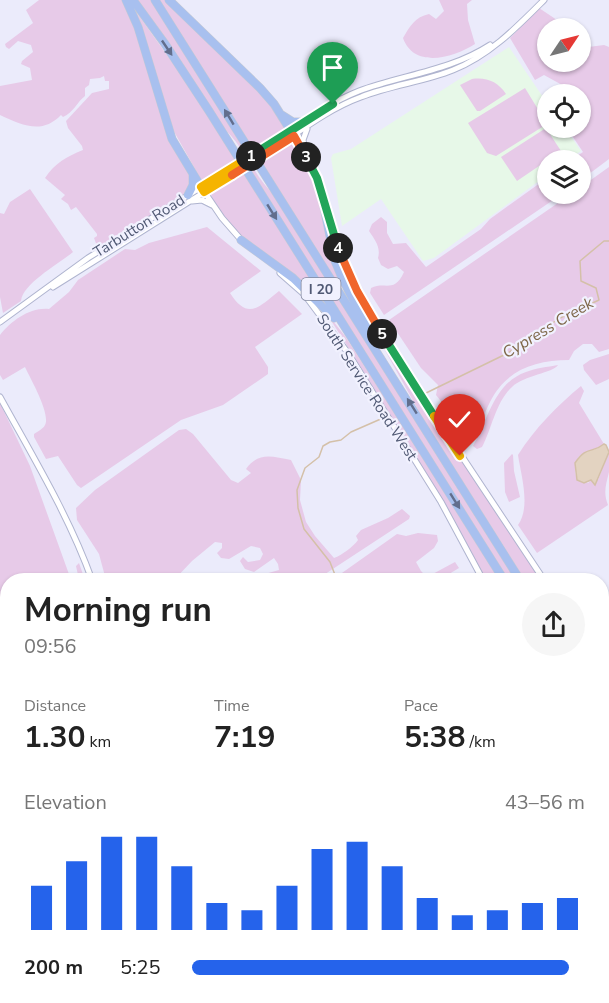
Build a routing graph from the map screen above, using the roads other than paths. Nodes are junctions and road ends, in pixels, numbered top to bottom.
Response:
1 (126, 0) edge
2 (133, 0) edge
3 (155, 0) edge
4 (170, 0) edge
5 (544, 0) edge
6 (279, 113) junction
7 (307, 124) junction
8 (292, 133) junction
9 (305, 156) junction
10 (192, 173) junction
11 (203, 189) junction
12 (322, 197) junction
13 (189, 198) junction
14 (213, 206) junction
15 (241, 240) junction
16 (0, 322) edge
17 (376, 376) junction
18 (394, 379) junction
19 (0, 397) edge
20 (89, 573) edge
21 (479, 573) edge
22 (500, 573) edge
23 (516, 573) edge
24 (539, 573) edge

1 - 10 highway
2 -> 17 highway, I 20
18 -> 3 highway, I 20
4 - 6 highway
5 - 7 main road, Tarbutton Road
6 - 7 highway
6 - 8 highway
7 - 8 main road, Tarbutton Road
7 - 9 main road
8 - 9 main road
8 - 11 main road, Tarbutton Road, bridge
9 - 12 main road
10 - 11 highway
10 - 13 highway
11 - 13 main road, Tarbutton Road
11 - 14 main road, South Service Road West
12 - 18 highway
12 - 24 main road
13 - 14 main road
13 - 16 main road, Tarbutton Road
14 - 15 main road, South Service Road West
15 - 17 highway
15 - 21 main road, South Service Road West
17 -> 22 highway, I 20
23 -> 18 highway, I 20
19 - 20 main road

